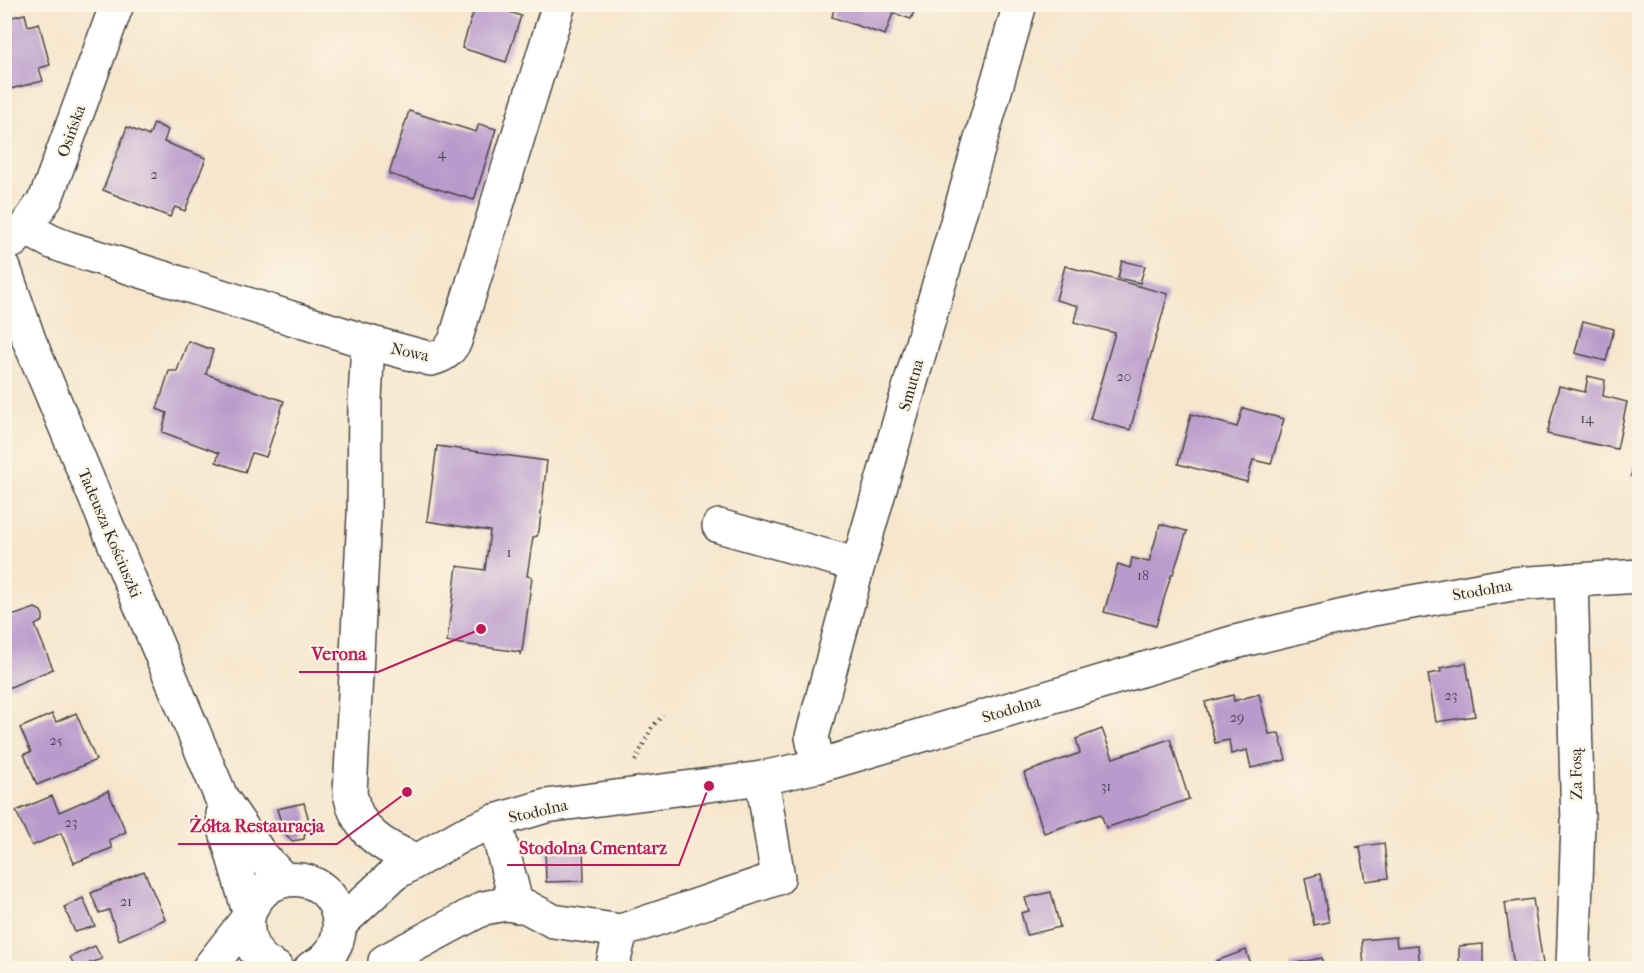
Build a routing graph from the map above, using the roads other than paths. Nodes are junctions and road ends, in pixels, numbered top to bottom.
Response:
1 (117, 4) edge
2 (560, 4) edge
3 (1020, 4) edge
4 (15, 236) edge
5 (4, 268) edge
6 (368, 342) junction
7 (719, 526) dead end
8 (858, 565) junction
9 (1640, 576) edge
10 (1571, 580) junction
11 (818, 766) junction
12 (762, 778) junction
13 (221, 797) junction
14 (495, 821) junction
15 (405, 867) junction
16 (284, 880) junction
17 (320, 888) junction
18 (517, 906) junction
19 (248, 915) junction
20 (340, 924) junction
21 (621, 931) junction
22 (385, 961) dead end
23 (318, 967) edge
24 (270, 968) edge
25 (209, 969) edge
26 (612, 969) edge
27 (1573, 969) edge

1 - 4 street, Osińska
2 - 6 street, Nowa
3 - 8 street, Smutna
4 - 6 street, Nowa
5 - 13 street, Tadeusza Kościuszki
6 - 15 street
7 - 8 street
8 - 11 street, Smutna
9 - 10 street, Stodolna
10 - 11 street, Stodolna
10 - 27 street, Za Fosą
11 - 12 street, Stodolna
12 - 14 street, Stodolna
12 - 21 street
13 - 16 street, Tadeusza Kościuszki
13 - 19 street, Tadeusza Kościuszki
14 - 15 street, Stodolna
14 - 18 street
15 - 17 street, Stodolna
15 - 20 street, Stodolna
16 - 17 street
16 - 19 street
17 - 20 street
18 - 21 street
18 - 22 street
19 - 24 street, Tadeusza Kościuszki
19 - 25 street
20 - 23 street
21 - 26 street

